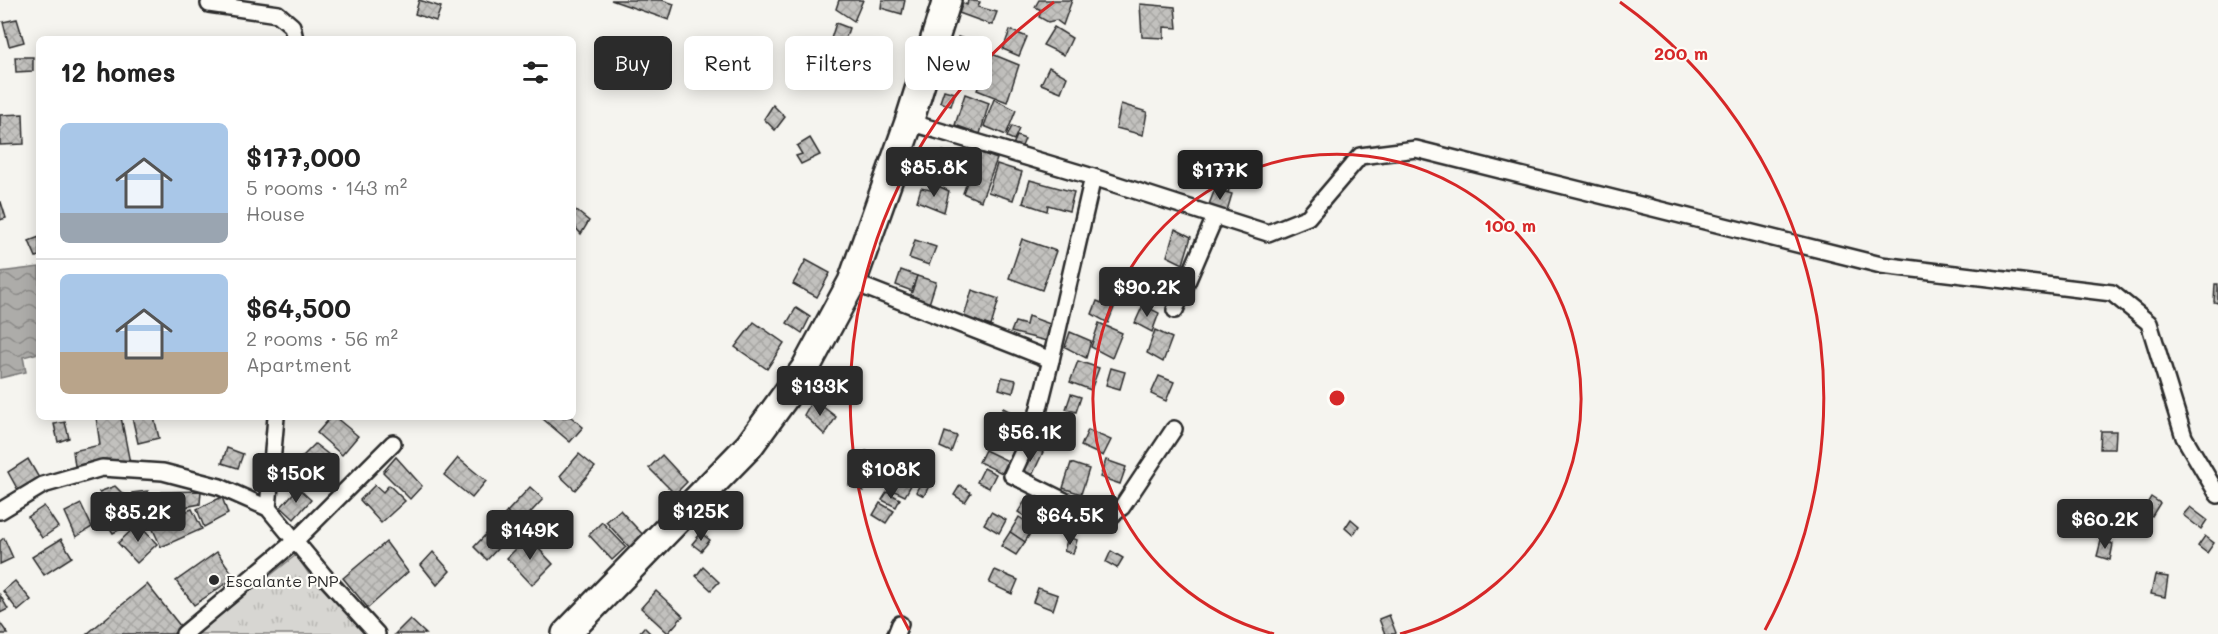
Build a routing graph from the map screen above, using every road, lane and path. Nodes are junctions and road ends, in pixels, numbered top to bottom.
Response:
1 (947, 0) edge
2 (209, 4) dead end
3 (294, 36) edge
4 (909, 122) junction
5 (1093, 177) junction
6 (1215, 217) junction
7 (852, 282) junction
8 (1175, 310) dead end
9 (1051, 360) junction
10 (276, 420) edge
11 (1174, 429) dead end
12 (393, 443) dead end
13 (2218, 495) edge
14 (268, 508) junction
15 (0, 511) edge
16 (295, 541) junction
17 (184, 634) edge
18 (376, 634) edge
19 (566, 634) edge

1 - 4 highway
2 - 3 street
4 - 5 street
4 - 7 highway
5 - 6 street
5 - 9 street
6 - 8 street
6 - 13 street
7 - 9 street
7 - 19 highway
9 - 11 street
10 - 14 street
12 - 16 street
14 - 15 street
14 - 16 street
16 - 17 street
16 - 18 street

